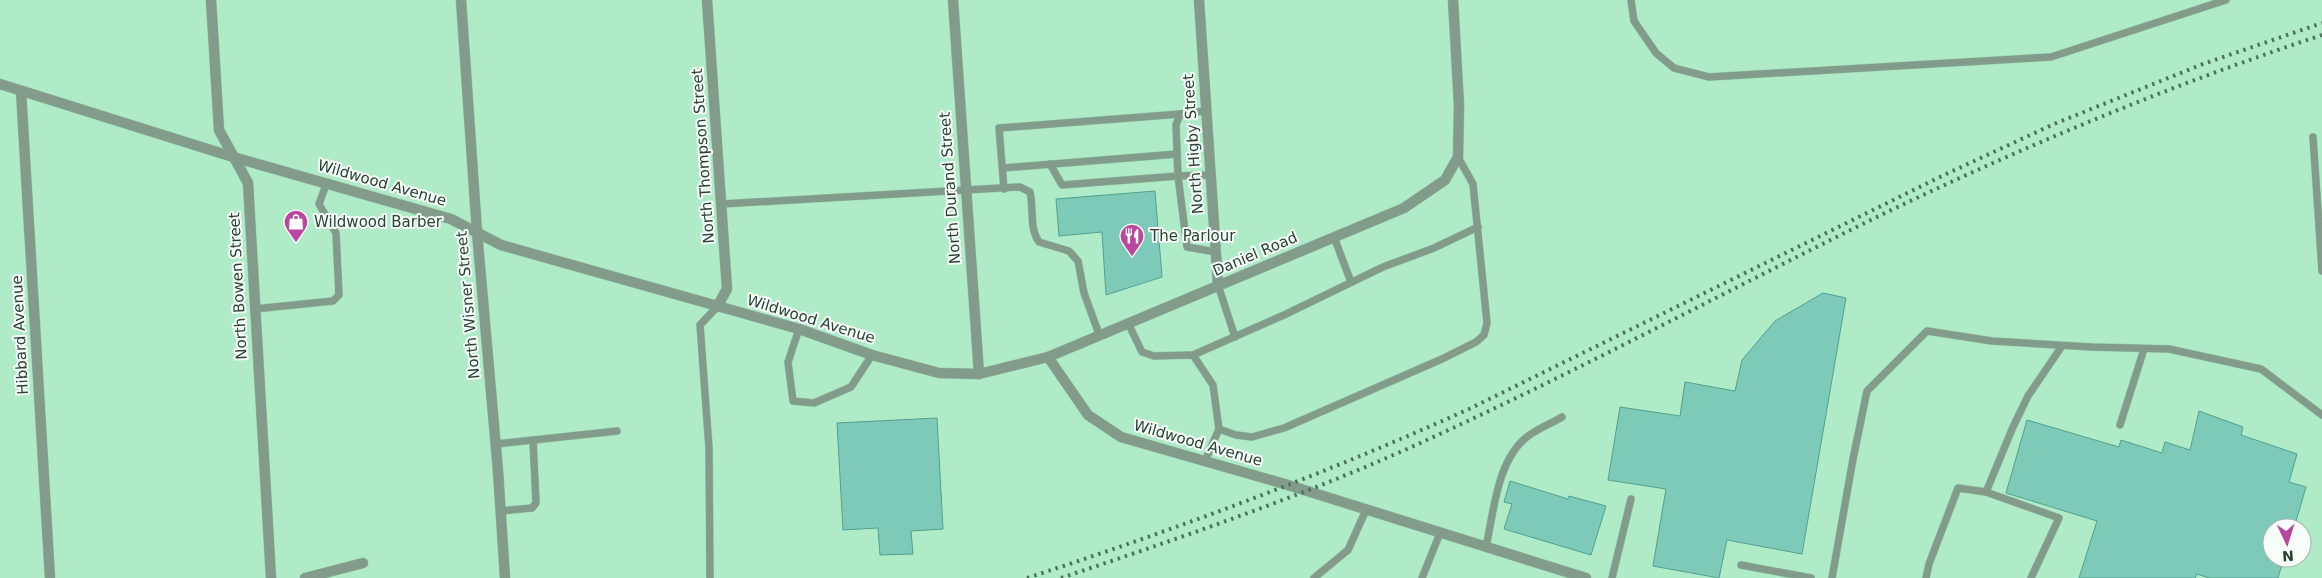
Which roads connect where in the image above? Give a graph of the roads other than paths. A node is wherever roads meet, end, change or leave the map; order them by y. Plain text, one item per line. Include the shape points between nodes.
1 (211, 0) edge
2 (460, 0) edge
3 (707, 0) edge
4 (953, 0) edge
5 (1198, 0) edge
6 (1453, 0) edge
7 (1631, 0) edge
8 (2226, 0) edge
9 (0, 84) edge
10 (21, 91) junction
11 (1205, 111) junction
12 (1180, 114) junction
13 (2313, 137) dead end
14 (1177, 154) junction
15 (233, 157) junction
16 (1458, 157) junction
17 (1050, 164) junction
18 (1002, 168) junction
19 (1210, 175) junction
20 (1178, 176) junction
21 (327, 182) junction
22 (1004, 189) junction
23 (965, 192) junction
24 (722, 204) junction
25 (1478, 227) junction
26 (477, 232) junction
27 (1334, 237) junction
28 (1216, 252) junction
29 (2322, 271) edge
30 (1351, 282) junction
31 (1218, 285) junction
32 (717, 307) junction
33 (254, 308) junction
34 (1128, 323) junction
35 (799, 329) junction
36 (1099, 334) junction
37 (1235, 337) junction
38 (2062, 346) junction
39 (2144, 349) junction
40 (872, 355) junction
41 (1193, 355) junction
42 (1048, 357) junction
43 (979, 374) junction
44 (2322, 415) edge
45 (1562, 417) dead end
46 (2120, 425) dead end
47 (1219, 429) junction
48 (617, 431) dead end
49 (533, 440) junction
50 (496, 444) junction
51 (1205, 461) junction
52 (1986, 492) junction
53 (1631, 499) dead end
54 (1366, 510) junction
55 (501, 511) junction
56 (1440, 533) junction
57 (1486, 547) junction
58 (363, 563) dead end
59 (1741, 565) dead end
60 (50, 578) edge
61 (270, 578) edge
62 (305, 578) edge
63 (505, 578) edge
64 (710, 578) edge
65 (1314, 578) edge
66 (1422, 578) edge
67 (1586, 578) edge
68 (1612, 578) edge
69 (1811, 578) edge
70 (1832, 578) edge
71 (1926, 578) edge
72 (2031, 578) edge

1 - 15 street, North Bowen Street via 219,130
2 - 26 street, North Wisner Street
3 - 24 street, North Thompson Street
4 - 23 street, North Durand Street
5 - 11 street, North Higby Street
6 - 16 street via 1459,105
7 - 8 lane via 1634,21 1656,53 1674,68 1709,77 2051,56
9 - 10 street, Wildwood Avenue
10 - 15 street, Wildwood Avenue
10 - 60 street, Hibbard Avenue
11 - 12 lane
11 - 19 street, North Higby Street
12 - 14 lane via 1176,125
12 - 18 lane via 999,128
13 - 29 lane
14 - 17 lane
14 - 20 lane
15 - 21 street, Wildwood Avenue
15 - 33 street, North Bowen Street via 248,183
16 - 25 lane via 1473,184
16 - 27 street, Daniel Road via 1445,180 1426,194 1404,208
17 - 18 lane
17 - 20 lane via 1062,185
18 - 22 lane
19 - 20 lane
19 - 28 street, North Higby Street
20 - 28 lane via 1187,247
21 - 26 street, Wildwood Avenue via 451,219
21 - 33 lane via 318,204 336,233 340,296 333,301
22 - 23 lane
22 - 36 lane via 1020,187 1030,192 1034,236 1039,242 1069,251 1078,261 1084,294
23 - 24 lane
23 - 43 street, North Durand Street
24 - 32 street, North Thompson Street via 727,289
25 - 30 lane
25 - 47 lane via 1487,322 1484,335 1476,342 1284,428 1252,437
26 - 32 street, Wildwood Avenue via 501,245
26 - 50 street, North Wisner Street
27 - 30 lane
27 - 31 street, Daniel Road
28 - 31 street, North Higby Street
30 - 37 lane
31 - 34 street, Daniel Road
31 - 37 lane
32 - 35 street, Wildwood Avenue
32 - 64 lane via 700,325 709,448
33 - 61 street, North Bowen Street
34 - 36 street, Daniel Road
34 - 41 lane via 1142,352 1154,356
35 - 40 street, Wildwood Avenue
35 - 40 lane via 788,362 793,401 814,402 851,387
36 - 42 street, Daniel Road
37 - 41 lane
38 - 39 lane
38 - 52 lane via 2024,404
38 - 70 lane via 1992,341 1928,331 1867,391
39 - 44 lane via 2169,349 2260,369
39 - 46 lane
40 - 43 street, Wildwood Avenue via 939,373
41 - 47 lane via 1213,385
42 - 43 street, Wildwood Avenue
42 - 51 street, Wildwood Avenue via 1088,416 1121,437
45 - 57 lane via 1530,434 1514,452 1502,474
47 - 51 lane
48 - 49 lane
49 - 50 lane
49 - 55 lane via 536,503 532,508
50 - 55 street, North Wisner Street
51 - 54 street, Wildwood Avenue
52 - 71 lane via 1958,488
52 - 72 lane via 2058,518
53 - 68 lane
54 - 56 street, Wildwood Avenue
54 - 65 lane via 1348,550
55 - 63 street, North Wisner Street
56 - 57 street, Wildwood Avenue
56 - 66 lane
57 - 67 street, Wildwood Avenue
58 - 62 street
59 - 69 lane

